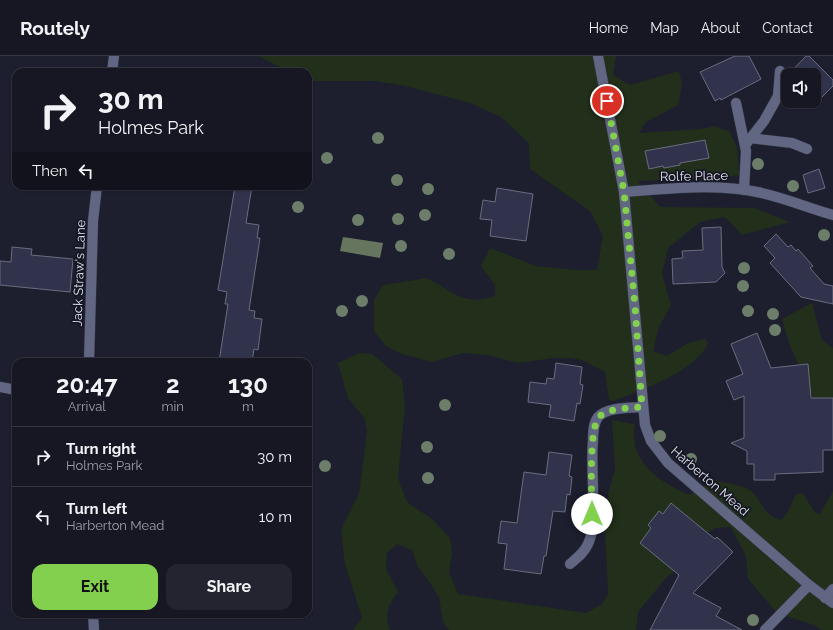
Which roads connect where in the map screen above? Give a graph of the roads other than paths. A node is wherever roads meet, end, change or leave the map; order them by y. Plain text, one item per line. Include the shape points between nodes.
1 (114, 56) edge
2 (598, 56) edge
3 (112, 68) edge
4 (780, 71) dead end
5 (736, 103) dead end
6 (748, 141) junction
7 (807, 149) dead end
8 (97, 190) edge
9 (744, 190) junction
10 (624, 192) junction
11 (833, 215) edge
12 (89, 358) edge
13 (0, 387) edge
14 (12, 389) edge
15 (642, 407) junction
16 (570, 564) dead end
17 (809, 585) junction
18 (833, 589) edge
19 (829, 600) edge
20 (93, 618) edge
21 (94, 630) edge
22 (765, 630) edge

1 - 3 street
2 - 10 street, Harberton Mead
4 - 6 street via 778,96 764,121
5 - 6 street
6 - 7 street via 792,144
6 - 9 street
8 - 12 street, Jack Straw's Lane via 93,221
9 - 10 street, Rolfe Place via 693,186
9 - 11 street, Rolfe Place
10 - 15 street, Harberton Mead
13 - 14 street
15 - 16 street via 608,411 598,417 592,447 592,514 589,543 581,555
15 - 17 street, Harberton Mead via 650,441 659,454
17 - 19 street, Harberton Mead
17 - 22 street
18 - 19 street
20 - 21 street

